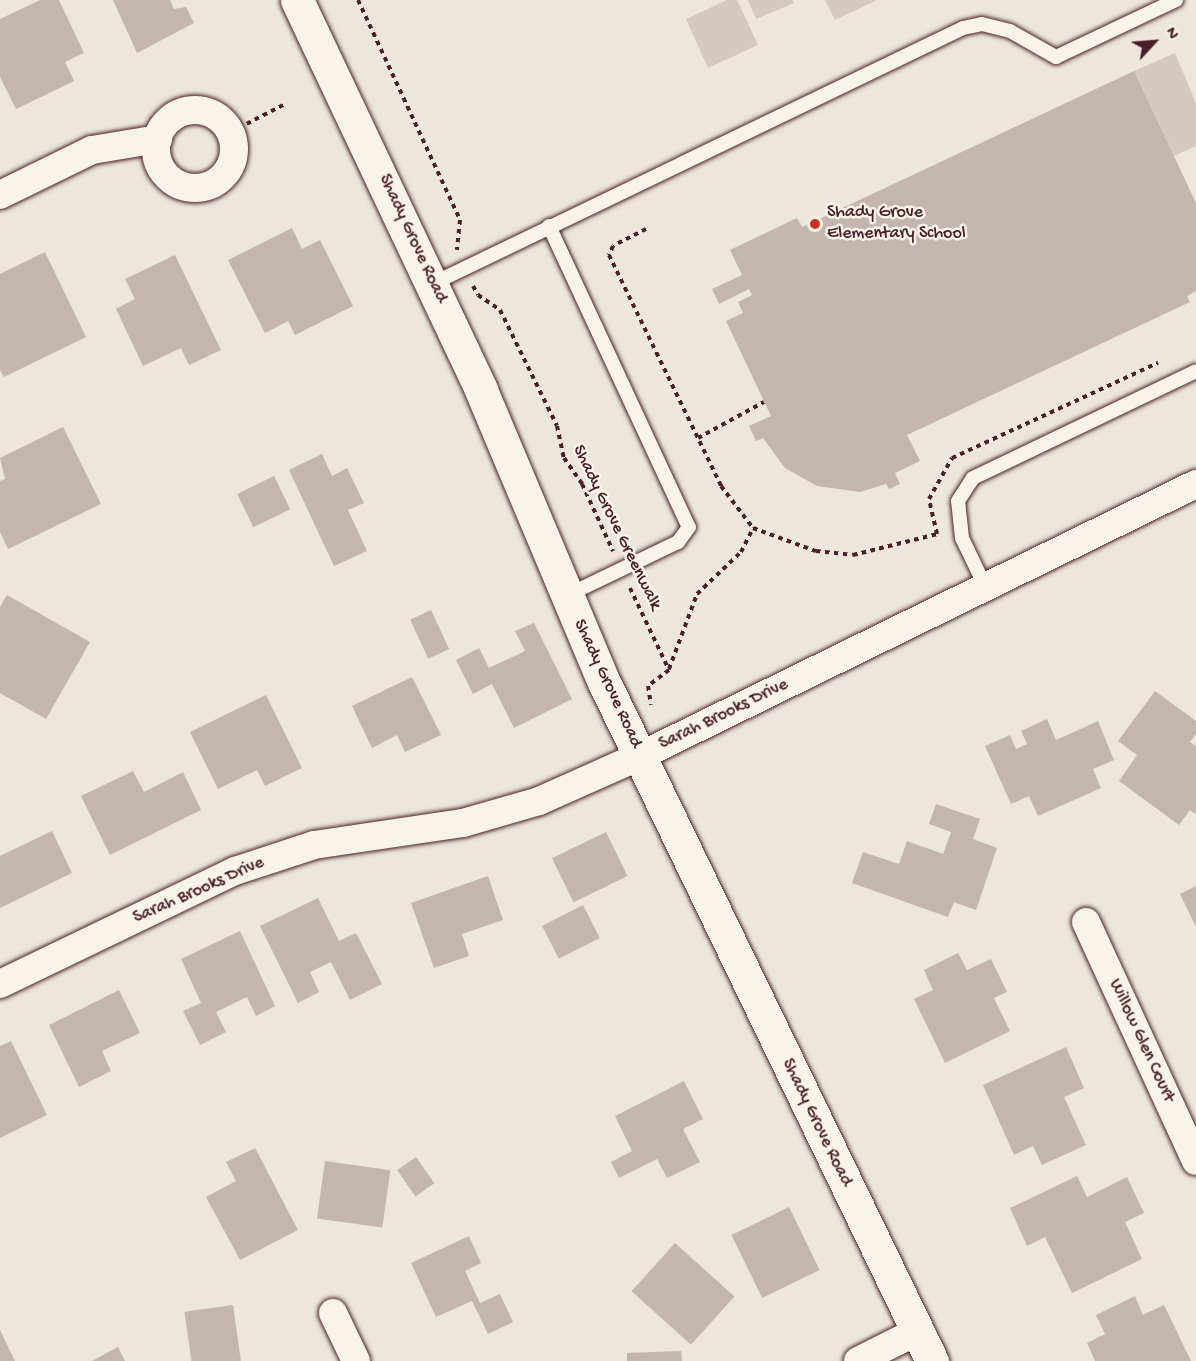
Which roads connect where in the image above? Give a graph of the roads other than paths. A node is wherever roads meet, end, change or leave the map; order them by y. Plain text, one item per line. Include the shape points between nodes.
1 (297, 0) edge
2 (1176, 0) edge
3 (158, 139) junction
4 (0, 195) edge
5 (549, 226) junction
6 (432, 284) junction
7 (1196, 371) edge
8 (1196, 484) edge
9 (985, 586) junction
10 (566, 596) junction
11 (640, 756) junction
12 (1086, 922) dead end
13 (0, 984) edge
14 (1196, 1161) edge
15 (333, 1313) dead end
16 (916, 1332) junction
17 (356, 1361) edge
18 (858, 1361) edge
19 (932, 1361) edge

1 - 6 main road, Shady Grove Road
2 - 5 lane via 1056,57 1010,31 982,24 963,28
3 - 3 street via 156,152 166,175 176,184 201,188 214,184 231,166 235,153 231,132 221,119 196,110 172,117
3 - 4 street via 92,150
5 - 6 lane
5 - 10 lane via 689,527 678,542
6 - 10 main road, Shady Grove Road via 481,390
7 - 9 lane via 974,478 958,501 962,538
8 - 9 street, Sarah Brooks Drive
9 - 11 street, Sarah Brooks Drive
10 - 11 main road, Shady Grove Road
11 - 13 street, Sarah Brooks Drive via 539,801 485,817 314,845 235,871
11 - 16 main road, Shady Grove Road
12 - 14 street, Willow Glen Court
15 - 17 street
16 - 18 street
16 - 19 main road, Shady Grove Road

